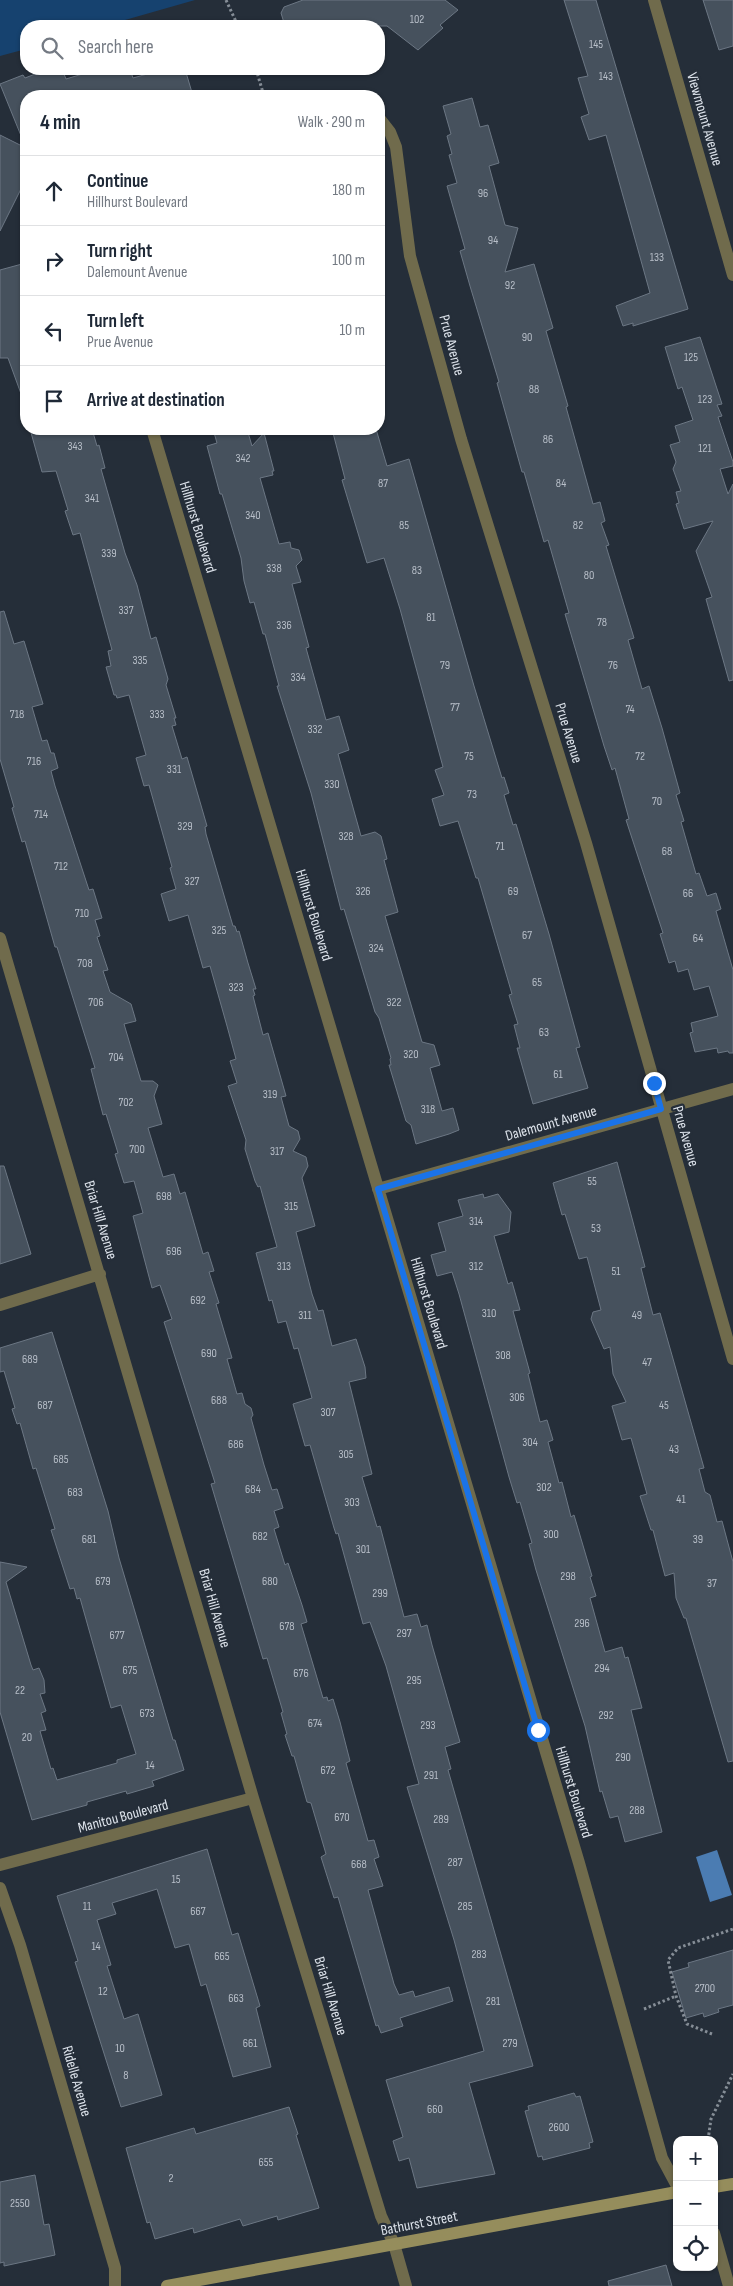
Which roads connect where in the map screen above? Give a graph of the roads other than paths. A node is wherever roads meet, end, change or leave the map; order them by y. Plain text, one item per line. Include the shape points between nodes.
1 (654, 0) edge
2 (385, 126) edge
3 (733, 275) edge
4 (154, 435) edge
5 (0, 938) edge
6 (733, 1089) edge
7 (661, 1109) junction
8 (378, 1189) junction
9 (100, 1274) junction
10 (0, 1305) edge
11 (733, 1359) edge
12 (254, 1798) junction
13 (0, 1865) edge
14 (0, 1888) edge
15 (674, 2181) edge
16 (733, 2184) edge
17 (718, 2186) edge
18 (673, 2193) edge
19 (394, 2244) junction
20 (718, 2246) edge
21 (115, 2286) edge
22 (167, 2286) edge
23 (406, 2286) edge
24 (730, 2286) edge

1 - 3 street, Viewmount Avenue
2 - 7 street, Prue Avenue via 396,147 410,256 461,440 586,843
4 - 8 street, Hillhurst Boulevard
5 - 9 street, Briar Hill Avenue
6 - 7 street, Dalemount Avenue
7 - 8 street, Dalemount Avenue
7 - 11 street, Prue Avenue
8 - 15 street, Hillhurst Boulevard via 579,1863 662,2158
9 - 10 street
9 - 12 street, Briar Hill Avenue
12 - 13 street, Manitou Boulevard
12 - 19 street, Briar Hill Avenue via 378,2206
14 - 21 street, Ridelle Avenue via 115,2268
16 - 17 main road
18 - 19 main road, Bathurst Street
19 - 22 main road, Bathurst Street
19 - 23 street, Briar Hill Avenue
20 - 24 street

